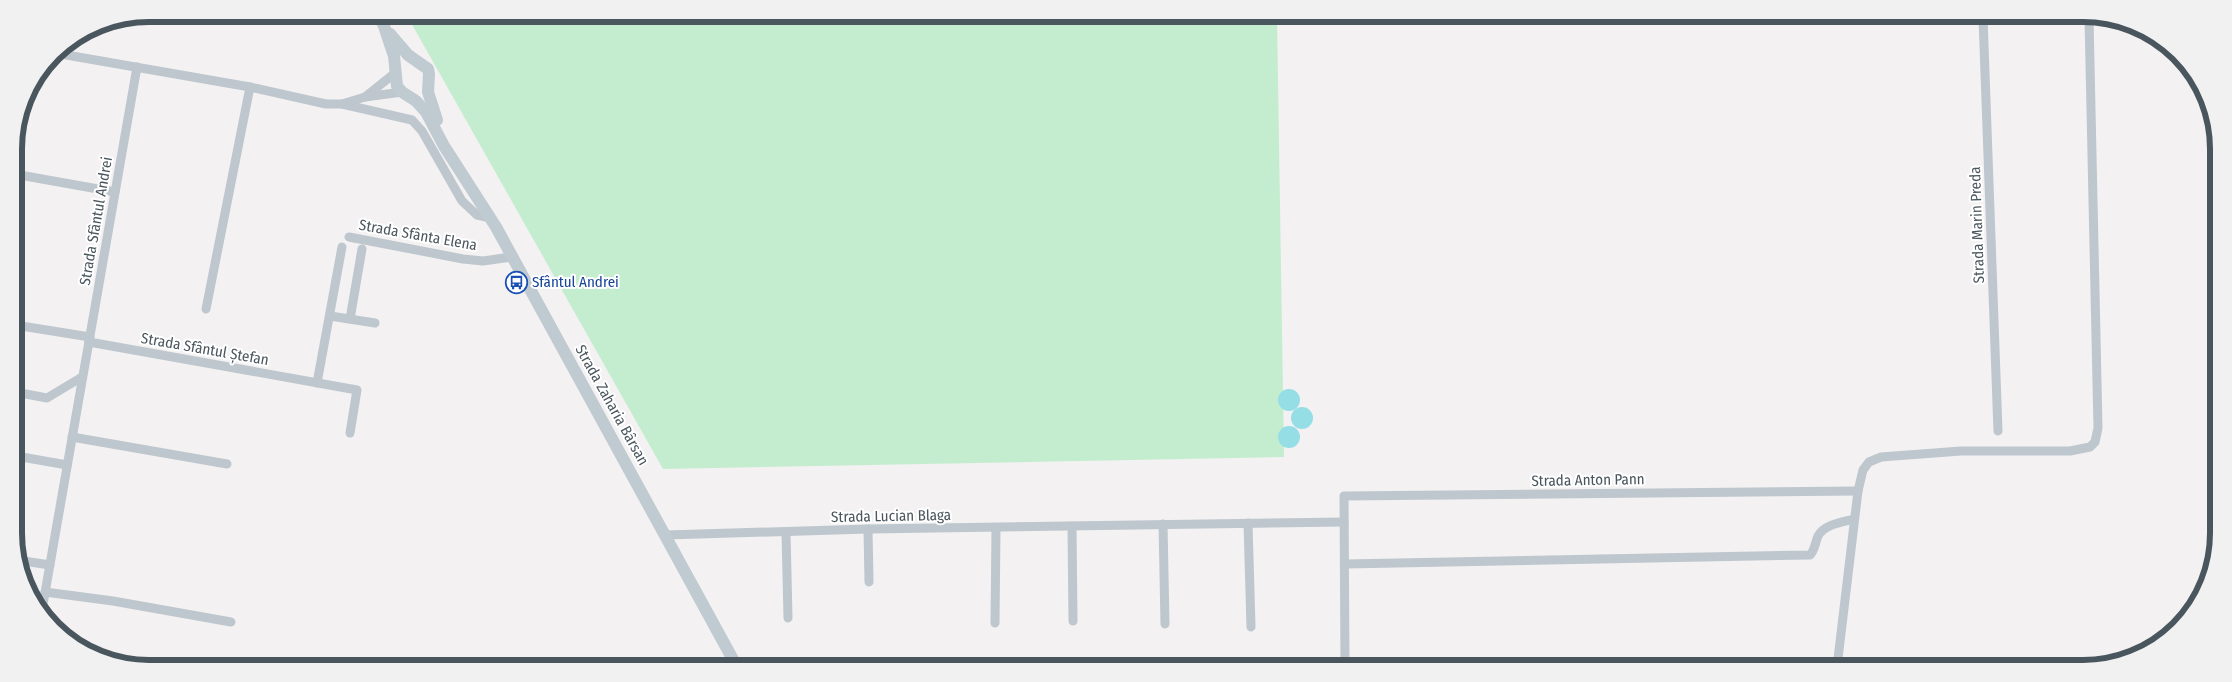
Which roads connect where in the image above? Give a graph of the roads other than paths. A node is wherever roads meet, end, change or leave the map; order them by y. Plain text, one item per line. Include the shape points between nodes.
1 (381, 22) edge
2 (383, 22) edge
3 (1983, 22) edge
4 (2089, 23) edge
5 (65, 55) edge
6 (414, 60) junction
7 (137, 67) junction
8 (396, 71) junction
9 (428, 85) junction
10 (250, 87) junction
11 (406, 93) junction
12 (365, 97) junction
13 (342, 104) junction
14 (456, 164) junction
15 (23, 176) edge
16 (115, 192) junction
17 (491, 218) junction
18 (349, 237) dead end
19 (342, 247) dead end
20 (362, 249) dead end
21 (511, 257) junction
22 (206, 309) dead end
23 (330, 316) junction
24 (350, 319) junction
25 (375, 323) dead end
26 (23, 327) edge
27 (89, 340) junction
28 (82, 377) junction
29 (317, 383) junction
30 (22, 393) edge
31 (1998, 431) dead end
32 (350, 434) dead end
33 (72, 437) junction
34 (22, 457) edge
35 (67, 464) junction
36 (227, 464) dead end
37 (1858, 491) junction
38 (1854, 518) junction
39 (1344, 522) junction
40 (1248, 523) junction
41 (1163, 524) junction
42 (1072, 526) junction
43 (996, 528) junction
44 (868, 529) junction
45 (786, 532) junction
46 (666, 535) junction
47 (26, 561) edge
48 (1344, 564) junction
49 (50, 565) junction
50 (869, 582) dead end
51 (45, 592) junction
52 (43, 601) edge
53 (788, 618) dead end
54 (231, 622) dead end
55 (1073, 622) dead end
56 (995, 623) dead end
57 (1165, 624) dead end
58 (1251, 627) dead end
59 (1344, 659) edge
60 (1837, 659) edge
61 (733, 660) edge

1 - 8 main road via 393,52
2 - 6 main road
3 - 31 street, Strada Marin Preda
4 - 37 street via 2098,418 2095,442 2090,447 2070,451 1961,451 1881,457 1869,462 1863,470
5 - 7 street
6 - 8 main road via 405,61
6 - 9 main road via 428,69
7 - 10 street
7 - 16 street, Strada Sfântul Andrei
8 - 11 main road via 396,86
8 - 12 street
9 - 11 main road via 422,92
9 - 14 main road via 434,111
10 - 13 street via 316,102
10 - 22 street
11 - 12 street
11 - 14 main road via 426,112
12 - 13 street
13 - 17 street via 412,120 422,131 462,201 477,215
14 - 17 main road, Strada Zaharia Bârsan
15 - 16 street
16 - 27 street, Strada Sfântul Andrei
17 - 21 main road, Strada Zaharia Bârsan
18 - 21 street, Strada Sfânta Elena via 483,261
19 - 23 street
20 - 24 street
21 - 46 main road, Strada Zaharia Bârsan
23 - 24 street
23 - 29 street
24 - 25 street
26 - 27 street, Strada Sfântul Ștefan
27 - 28 street, Strada Sfântul Andrei
27 - 29 street, Strada Sfântul Ștefan
28 - 30 street via 48,398
28 - 33 street, Strada Sfântul Andrei
29 - 32 street, Strada Sfântul Ștefan via 357,390
33 - 35 street, Strada Sfântul Andrei
33 - 36 street
34 - 35 street
35 - 49 street, Strada Sfântul Andrei
37 - 38 street
37 - 39 street, Strada Anton Pann via 1344,496
38 - 48 street via 1823,530 1810,555
38 - 60 street
39 - 40 street, Strada Lucian Blaga
39 - 48 street
40 - 41 street, Strada Lucian Blaga
40 - 58 street
41 - 42 street, Strada Lucian Blaga
41 - 57 street
42 - 43 street, Strada Lucian Blaga
42 - 55 street
43 - 44 street, Strada Lucian Blaga
43 - 56 street
44 - 45 street, Strada Lucian Blaga
44 - 50 street
45 - 46 street, Strada Lucian Blaga
45 - 53 street
46 - 61 main road, Strada Zaharia Bârsan
47 - 49 street
48 - 59 street
49 - 51 street, Strada Sfântul Andrei
51 - 52 street, Strada Sfântul Andrei
51 - 54 street

